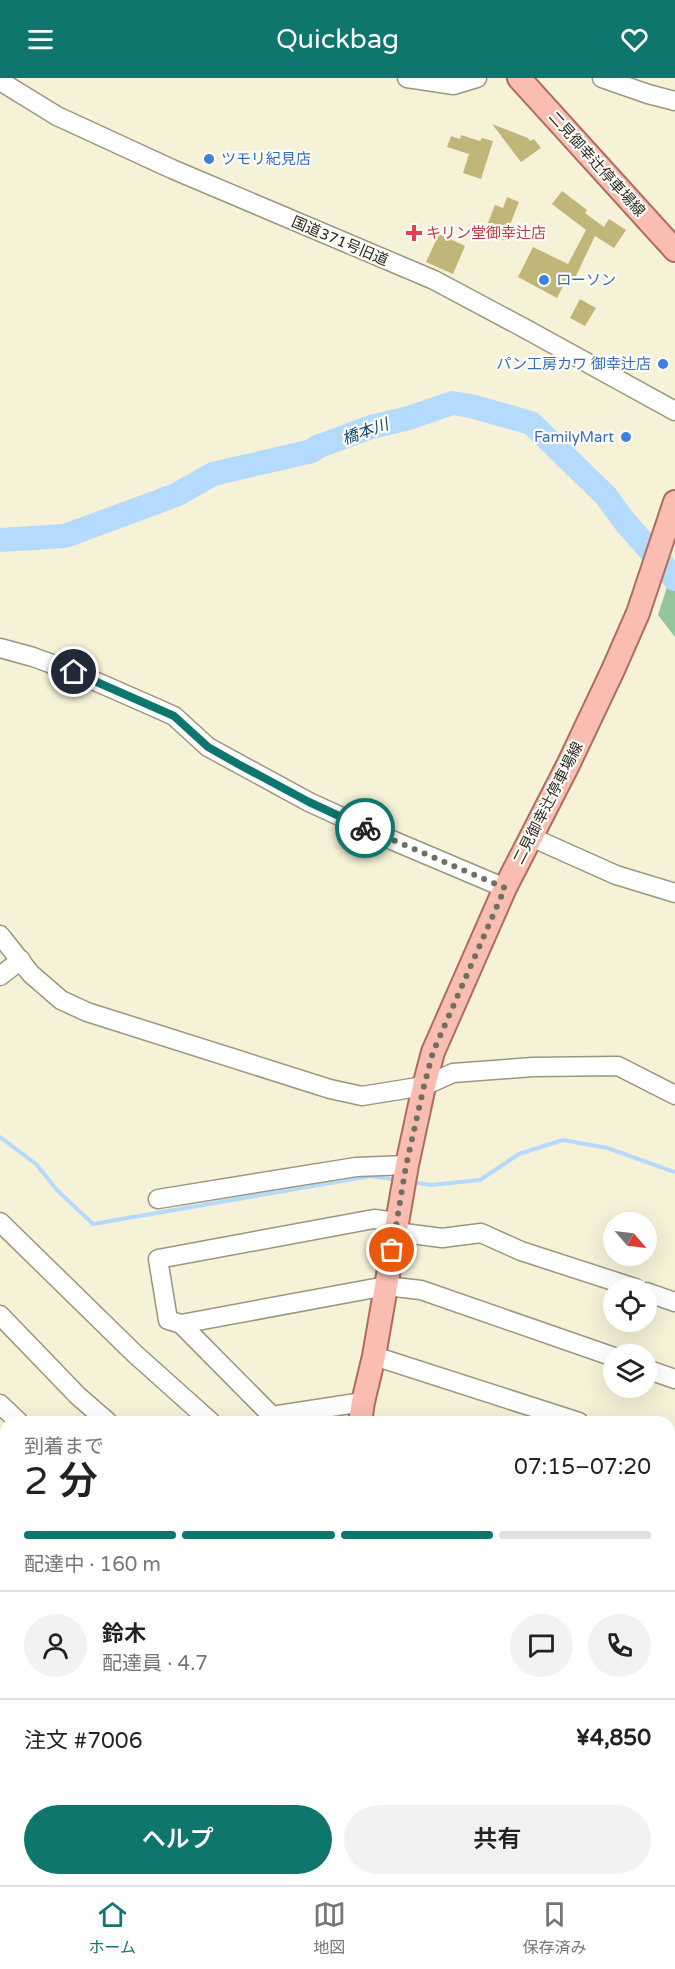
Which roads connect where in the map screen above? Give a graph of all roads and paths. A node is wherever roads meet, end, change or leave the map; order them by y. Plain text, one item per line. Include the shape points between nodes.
1 (408, 78) edge
2 (477, 78) edge
3 (519, 78) edge
4 (602, 78) edge
5 (0, 81) edge
6 (675, 101) edge
7 (672, 243) edge
8 (675, 411) edge
9 (673, 508) edge
10 (0, 648) edge
11 (531, 837) junction
12 (505, 888) junction
13 (675, 893) edge
14 (0, 935) edge
15 (21, 960) junction
16 (0, 976) edge
17 (424, 1086) junction
18 (675, 1095) edge
19 (405, 1174) junction
20 (158, 1199) dead end
21 (0, 1222) edge
22 (396, 1227) junction
23 (604, 1278) edge
24 (386, 1286) junction
25 (657, 1296) edge
26 (675, 1302) edge
27 (0, 1315) edge
28 (181, 1324) junction
29 (603, 1353) edge
30 (374, 1356) junction
31 (657, 1373) edge
32 (675, 1379) edge
33 (0, 1404) edge
34 (361, 1412) edge
35 (13, 1416) edge
36 (101, 1416) edge
37 (204, 1416) edge
38 (560, 1416) edge

1 - 2 street via 454,85
3 - 7 main road, 二見御幸辻停車場線
4 - 6 street
5 - 8 street, 国道371号旧道 via 57,116 172,169 434,280
9 - 11 main road, 二見御幸辻停車場線 via 638,613
10 - 12 street via 74,672 154,706 174,716 208,747 309,802
11 - 12 main road, 二見御幸辻停車場線
11 - 13 street via 616,875
12 - 17 main road, 二見御幸辻停車場線 via 433,1052
14 - 15 street
15 - 16 street
15 - 17 street via 61,1000 87,1012 309,1083 362,1096
17 - 18 street via 453,1073 618,1066
17 - 19 main road, 二見御幸辻停車場線
19 - 20 street via 356,1167
19 - 22 main road, 二見御幸辻停車場線
21 - 37 street
22 - 23 street via 442,1238 481,1233 520,1251
22 - 24 main road, 二見御幸辻停車場線
22 - 28 street via 374,1219 158,1259 168,1320
24 - 28 street
24 - 29 street via 421,1290
24 - 30 main road, 二見御幸辻停車場線
25 - 26 street
27 - 36 street
28 - 34 street via 272,1416
30 - 34 main road, 二見御幸辻停車場線
30 - 38 street
31 - 32 street
33 - 35 street

